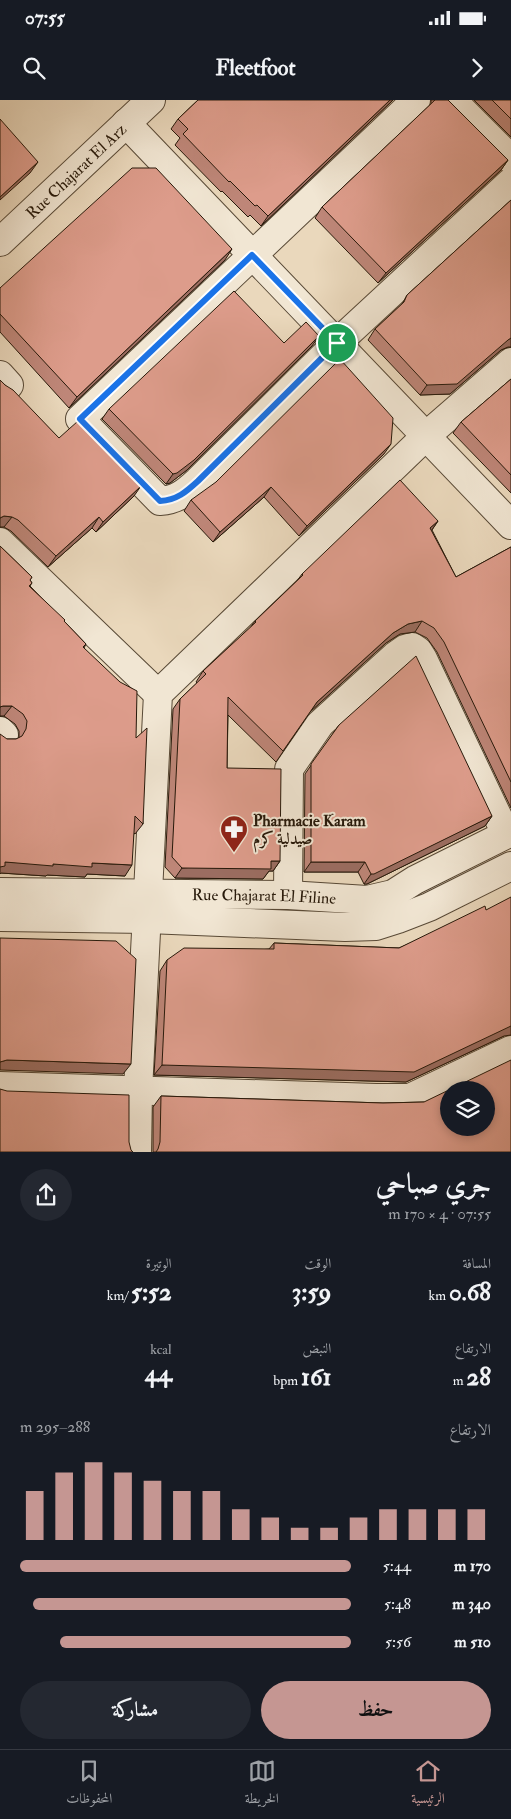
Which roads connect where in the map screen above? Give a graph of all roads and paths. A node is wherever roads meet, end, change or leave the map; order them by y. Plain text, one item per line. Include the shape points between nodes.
1 (151, 100) edge
2 (416, 100) edge
3 (452, 100) edge
4 (126, 123) junction
5 (511, 159) edge
6 (511, 182) edge
7 (0, 242) edge
8 (252, 255) junction
9 (337, 343) junction
10 (511, 362) edge
11 (426, 435) junction
12 (511, 524) edge
13 (0, 542) edge
14 (158, 694) junction
15 (508, 833) edge
16 (511, 866) edge
17 (0, 892) edge
18 (288, 896) junction
19 (147, 907) junction
20 (0, 917) edge
21 (511, 1050) edge
22 (0, 1086) edge
23 (138, 1091) junction
24 (137, 1152) edge

1 - 4 street, Rue Chajarat El Arz
2 - 8 street
3 - 5 street
4 - 7 street, Rue Chajarat El Arz
4 - 8 street
6 - 9 street
8 - 9 street
8 - 9 street via 80,419 160,501 172,500 198,481
9 - 11 street
10 - 11 street
11 - 12 street
11 - 14 street
13 - 14 street
14 - 19 street
15 - 18 street, Rue Chajarat El Filine via 414,880 393,894 367,900
15 - 18 street via 418,651 412,647 405,649 320,724 289,769
16 - 19 street, Rue Chajarat El Filine via 429,907 376,926 345,927
17 - 19 street, Rue Chajarat El Filine
18 - 19 street, Rue Chajarat El Filine
19 - 20 street, Rue Chajarat El Filine
19 - 23 street
21 - 23 street via 410,1098
22 - 23 street
23 - 24 street

